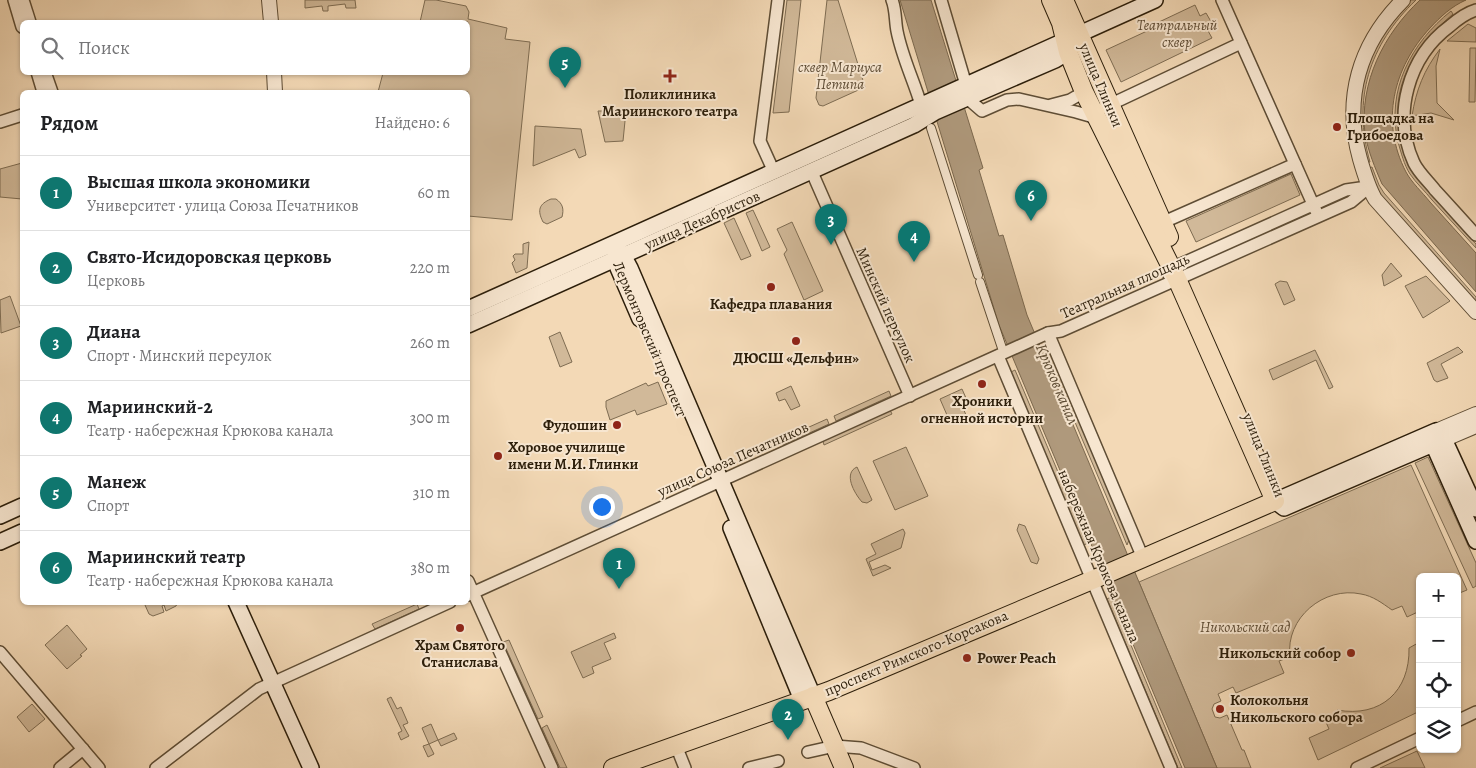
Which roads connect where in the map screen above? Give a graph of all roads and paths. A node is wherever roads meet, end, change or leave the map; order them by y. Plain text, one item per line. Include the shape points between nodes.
1 (14, 0) edge
2 (23, 0) edge
3 (269, 0) edge
4 (778, 0) edge
5 (892, 0) edge
6 (940, 0) edge
7 (1050, 0) edge
8 (1064, 0) edge
9 (1155, 0) edge
10 (1222, 0) edge
11 (1403, 0) edge
12 (1476, 10) edge
13 (20, 20) edge
14 (29, 20) edge
15 (271, 20) edge
16 (1071, 42) junction
17 (1241, 43) junction
18 (38, 75) edge
19 (46, 75) edge
20 (274, 75) edge
21 (1006, 81) junction
22 (42, 90) edge
23 (51, 90) edge
24 (276, 90) edge
25 (1084, 92) junction
26 (963, 93) junction
27 (1013, 99) junction
28 (929, 106) junction
29 (1050, 106) junction
30 (1100, 112) junction
31 (20, 116) edge
32 (0, 122) edge
33 (931, 128) dead end
34 (1295, 164) junction
35 (811, 170) junction
36 (774, 172) junction
37 (1369, 187) junction
38 (1313, 205) junction
39 (1318, 216) junction
40 (1156, 225) junction
41 (1475, 232) edge
42 (617, 252) junction
43 (1179, 273) junction
44 (470, 308) edge
45 (1476, 312) edge
46 (470, 324) edge
47 (1048, 334) junction
48 (1004, 352) junction
49 (910, 396) junction
50 (1476, 414) edge
51 (1476, 426) edge
52 (1438, 438) junction
53 (717, 483) junction
54 (1281, 502) junction
55 (20, 507) edge
56 (1476, 509) edge
57 (0, 516) edge
58 (20, 533) edge
59 (1476, 541) edge
60 (0, 542) edge
61 (1136, 564) junction
62 (1100, 582) junction
63 (470, 594) edge
64 (228, 605) edge
65 (237, 605) edge
66 (443, 605) edge
67 (0, 652) edge
68 (268, 684) junction
69 (810, 703) junction
70 (1476, 712) edge
71 (1461, 719) edge
72 (1416, 740) edge
73 (83, 749) junction
74 (822, 749) junction
75 (682, 761) edge
76 (778, 761) dead end
77 (60, 768) edge
78 (99, 768) edge
79 (156, 768) edge
80 (300, 768) edge
81 (311, 768) edge
82 (552, 768) edge
83 (613, 768) edge
84 (640, 768) edge
85 (749, 768) edge
86 (833, 768) edge
87 (844, 768) edge
88 (914, 768) edge
89 (1171, 768) edge
90 (1356, 768) edge

1 - 13 street
2 - 14 street
3 - 15 street
4 - 36 street via 760,141
5 - 28 street via 898,38
6 - 26 street
7 - 16 main road, улица Глинки
8 - 16 main road, улица Глинки
9 - 16 main road
10 - 17 street
11 - 37 street via 1388,15 1366,50 1356,84 1353,124 1356,147
12 - 41 street via 1440,33 1424,53 1409,83 1404,113 1408,145 1417,168
16 - 21 main road
16 - 25 main road, улица Глинки
16 - 26 main road
16 - 30 main road, улица Глинки
17 - 30 street
17 - 34 street
18 - 22 street
19 - 23 street
20 - 24 street
21 - 26 main road
21 - 27 street
25 - 29 street
25 - 30 main road, улица Глинки
26 - 27 street via 982,111
26 - 28 main road
27 - 29 street
28 - 35 main road, улица Декабристов via 914,125
28 - 36 main road, улица Декабристов
29 - 30 street
30 - 40 main road, улица Глинки
31 - 32 street
33 - 48 street, набережная Крюкова канала
34 - 38 street
34 - 40 street
35 - 42 main road, улица Декабристов
35 - 49 street, Минский переулок
36 - 42 main road, улица Декабристов
37 - 38 street, Театральная площадь via 1346,190
37 - 39 street, Театральная площадь via 1351,202
37 - 45 street via 1375,199
38 - 39 street
38 - 43 street, Театральная площадь
39 - 43 street, Театральная площадь
40 - 43 main road, улица Глинки
42 - 44 main road, улица Декабристов
42 - 46 main road, улица Декабристов
42 - 53 main road, Лермонтовский проспект via 618,268
43 - 47 street, Театральная площадь via 1061,331
43 - 54 main road, улица Глинки
47 - 48 street, улица Союза Печатников
47 - 61 street
48 - 49 street, улица Союза Печатников
48 - 62 street, набережная Крюкова канала
49 - 53 street, улица Союза Печатников
50 - 52 street
51 - 52 street
52 - 54 main road
52 - 56 main road
52 - 59 main road
53 - 63 street, улица Союза Печатников
53 - 69 main road, Лермонтовский проспект
54 - 61 main road
55 - 57 main road
58 - 60 main road
61 - 62 main road, проспект Римского-Корсакова
62 - 69 main road, проспект Римского-Корсакова
62 - 89 street, набережная Крюкова канала
63 - 82 street
64 - 68 main road
65 - 68 main road
66 - 68 street
67 - 73 street
68 - 79 street
68 - 80 main road
68 - 81 main road
69 - 74 main road, Лермонтовский проспект
69 - 75 main road, проспект Римского-Корсакова
69 - 83 main road, проспект Римского-Корсакова
70 - 71 street
72 - 90 street
73 - 77 street
73 - 78 street
74 - 86 main road, Лермонтовский проспект
74 - 87 main road, Лермонтовский проспект
74 - 88 street via 861,748
75 - 84 main road, проспект Римского-Корсакова
76 - 85 street

